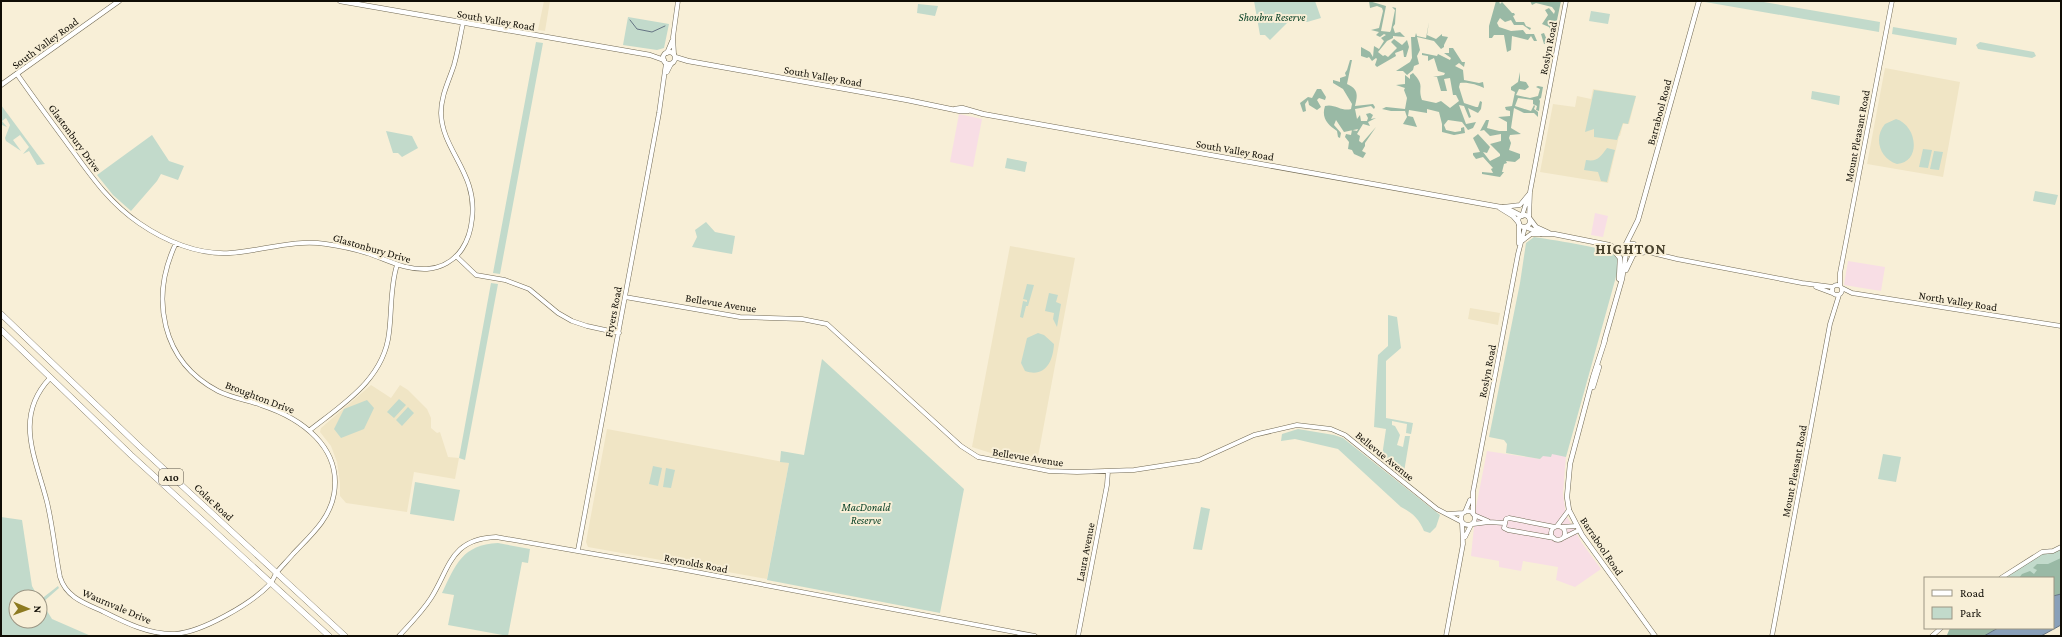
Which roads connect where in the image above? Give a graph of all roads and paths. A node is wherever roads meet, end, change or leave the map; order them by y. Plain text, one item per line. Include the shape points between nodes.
1 (119, 1) edge
2 (340, 1) edge
3 (678, 1) edge
4 (1566, 1) edge
5 (1699, 1) edge
6 (1892, 1) edge
7 (463, 23) junction
8 (673, 37) junction
9 (666, 53) junction
10 (650, 55) junction
11 (671, 60) junction
12 (17, 74) junction
13 (1, 85) edge
14 (1530, 192) junction
15 (1499, 207) junction
16 (1522, 216) junction
17 (1529, 218) junction
18 (1519, 223) junction
19 (1526, 227) junction
20 (1636, 228) junction
21 (1543, 234) junction
22 (1553, 234) junction
23 (176, 243) junction
24 (1598, 243) junction
25 (1521, 244) junction
26 (1627, 244) junction
27 (1609, 245) junction
28 (1635, 245) junction
29 (1625, 252) junction
30 (1648, 252) junction
31 (1518, 254) junction
32 (1633, 254) junction
33 (456, 256) junction
34 (397, 265) junction
35 (1840, 273) junction
36 (1622, 279) junction
37 (1802, 283) junction
38 (1834, 286) junction
39 (1841, 287) junction
40 (1852, 292) junction
41 (1833, 294) junction
42 (1840, 295) junction
43 (625, 297) junction
44 (1614, 308) junction
45 (1834, 309) junction
46 (1, 314) edge
47 (2061, 326) edge
48 (1, 330) edge
49 (618, 333) junction
50 (50, 378) junction
51 (310, 430) junction
52 (1108, 471) junction
53 (1473, 492) junction
54 (1569, 510) junction
55 (1464, 512) junction
56 (1446, 514) junction
57 (1473, 514) junction
58 (1462, 522) junction
59 (1489, 522) junction
60 (1504, 523) junction
61 (1471, 525) junction
62 (1558, 526) junction
63 (1578, 528) junction
64 (1554, 538) junction
65 (1562, 538) junction
66 (1463, 544) junction
67 (2061, 547) edge
68 (578, 550) junction
69 (2003, 577) edge
70 (273, 578) junction
71 (1940, 629) edge
72 (173, 635) edge
73 (329, 636) edge
74 (345, 636) edge
75 (399, 636) edge
76 (1036, 636) edge
77 (1078, 636) edge
78 (1446, 636) edge
79 (1655, 636) edge
80 (1772, 636) edge
81 (1932, 636) edge

1 - 12 main road, South Valley Road
2 - 7 main road, South Valley Road
3 - 8 street
4 - 14 street, Roslyn Road
5 - 20 main road, Barrabool Road
6 - 35 street, Mount Pleasant Road
7 - 10 main road, South Valley Road
7 - 33 street, Glastonbury Drive via 441,110 444,130 465,174 472,204 469,234
8 - 9 street
8 - 11 street
9 - 10 main road, South Valley Road
9 - 11 main road, South Valley Road
9 - 11 main road
10 - 11 main road, South Valley Road
11 - 15 main road, South Valley Road via 955,109 962,108
11 - 43 street, Fryers Road via 665,76
12 - 13 main road, South Valley Road
12 - 23 street, Glastonbury Drive via 110,200 140,224
14 - 15 street via 1520,205
14 - 16 street, Roslyn Road
14 - 17 street, Roslyn Road
15 - 16 main road, South Valley Road
15 - 18 main road, South Valley Road
16 - 17 main road
16 - 18 main road
17 - 19 main road
17 - 22 main road via 1536,227
18 - 19 main road
18 - 31 street, Roslyn Road
19 - 21 main road
19 - 25 street, Roslyn Road
20 - 26 main road, Barrabool Road
20 - 28 main road, Barrabool Road
21 - 22 main road
21 - 25 street via 1531,234
22 - 24 main road
23 - 34 street, Glastonbury Drive via 222,253 286,244 318,243 352,249
23 - 51 street, Broughton Drive via 164,276 162,304 167,332 179,356 199,379 219,391 277,411
24 - 27 main road
24 - 44 main road via 1616,252 1620,259 1621,268
25 - 31 street, Roslyn Road
26 - 27 main road
26 - 28 main road
26 - 29 main road, Barrabool Road
27 - 29 main road
28 - 30 street
28 - 32 main road, Barrabool Road via 1636,250
29 - 32 main road
29 - 36 main road, Barrabool Road
30 - 32 street
30 - 37 street
31 - 53 street, Roslyn Road
32 - 36 main road, Barrabool Road
33 - 34 street, Glastonbury Drive via 446,264 429,269
33 - 49 street via 476,275 505,280 529,289 572,321
34 - 51 street via 389,335 378,366 361,389
35 - 38 street, Mount Pleasant Road
35 - 39 street, Mount Pleasant Road
36 - 44 main road, Barrabool Road
37 - 38 street
37 - 41 street
38 - 39 street
38 - 41 street, Mount Pleasant Road
39 - 40 street, North Valley Road
39 - 42 street, Mount Pleasant Road
40 - 42 street, North Valley Road
40 - 47 street, North Valley Road
41 - 42 street
41 - 45 street, Mount Pleasant Road
42 - 45 street, Mount Pleasant Road
43 - 49 street, Fryers Road
43 - 52 street, Bellevue Avenue via 751,319 802,319 827,324 971,454 1049,471
44 - 54 main road, Barrabool Road via 1570,464 1567,497
45 - 80 street, Mount Pleasant Road
46 - 70 highway, Colac Road / A10
48 - 50 highway, Colac Road / A10
49 - 68 street, Fryers Road
50 - 70 highway, Colac Road / A10 via 131,455
50 - 72 street, Waurnvale Drive via 34,403 30,436 48,506 62,584 70,595 109,615 143,629
51 - 70 street, Broughton Drive via 322,444 331,462 335,482 331,506 325,518
52 - 56 street, Bellevue Avenue via 1156,468 1199,460 1254,435 1303,424 1336,431 1351,438 1429,503
52 - 77 street, Laura Avenue
53 - 55 street, Roslyn Road
53 - 57 street, Roslyn Road
54 - 62 street
54 - 63 main road, Barrabool Road
55 - 56 street
55 - 57 street
55 - 58 street, Roslyn Road
56 - 58 street, Bellevue Avenue
57 - 59 street
57 - 61 street, Roslyn Road via 1475,519
58 - 61 street
58 - 66 street, Roslyn Road
59 - 60 street
59 - 61 street
60 - 62 street via 1509,518
60 - 64 street via 1504,528 1508,530
61 - 66 street, Roslyn Road
62 - 63 street
62 - 64 street via 1552,533
62 - 65 street via 1565,533
63 - 65 street
63 - 79 main road, Barrabool Road
64 - 65 street
66 - 78 street, Roslyn Road
67 - 69 street via 2042,552
68 - 75 street, Reynolds Road via 501,537 472,542 454,556 431,598
68 - 76 street, Reynolds Road
70 - 72 street, Waurnvale Drive via 231,612
70 - 73 highway, Colac Road / A10
70 - 74 highway, Colac Road / A10
71 - 81 street

